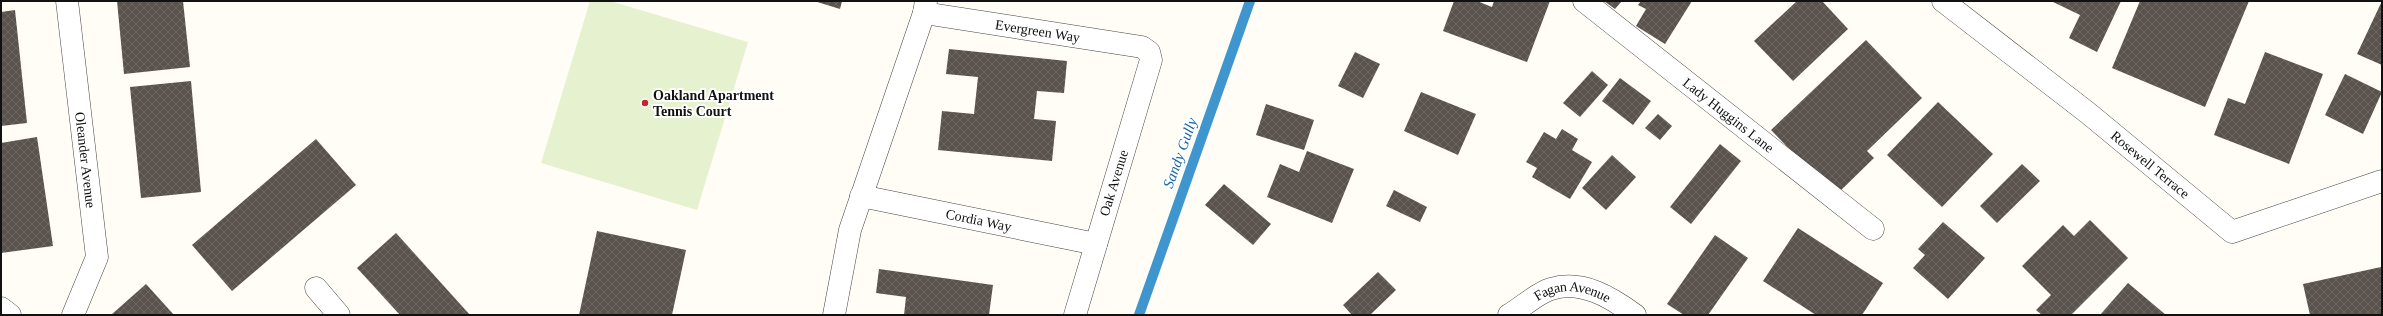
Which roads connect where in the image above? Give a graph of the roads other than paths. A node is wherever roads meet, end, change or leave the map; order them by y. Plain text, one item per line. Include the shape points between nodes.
1 (67, 1) edge
2 (1584, 1) edge
3 (1943, 1) edge
4 (925, 7) edge
5 (1149, 52) joint
6 (2382, 181) edge
7 (861, 196) junction
8 (1873, 229) dead end
9 (1096, 244) junction
10 (316, 288) dead end
11 (1, 308) edge
12 (10, 315) edge
13 (73, 315) edge
14 (340, 315) edge
15 (834, 315) edge
16 (1075, 315) edge
17 (1509, 315) edge
18 (1635, 315) edge

1 - 13 street, Oleander Avenue via 97,257
2 - 8 street, Lady Huggins Lane
3 - 6 street, Rosewell Terrace via 2088,113 2232,232
4 - 5 street, Evergreen Way via 1142,47
4 - 7 street
5 - 9 street, Oak Avenue via 1151,60
7 - 9 street, Cordia Way
7 - 15 street via 850,230
9 - 16 street, Oak Avenue
10 - 14 street
11 - 12 street
17 - 18 street, Fagan Avenue via 1551,289 1580,286 1613,299

